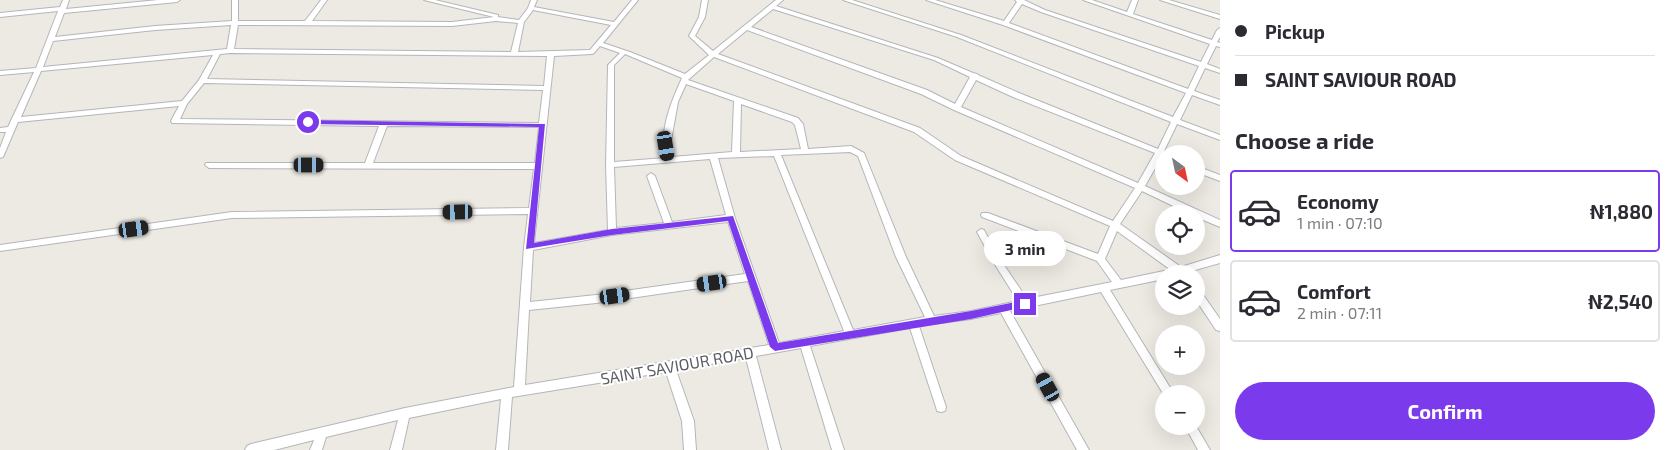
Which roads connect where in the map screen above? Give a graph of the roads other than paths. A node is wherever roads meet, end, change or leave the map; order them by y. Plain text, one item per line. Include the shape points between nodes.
1 (66, 0) edge
2 (177, 0) edge
3 (235, 0) edge
4 (324, 0) edge
5 (426, 0) edge
6 (534, 0) edge
7 (635, 0) edge
8 (705, 0) edge
9 (780, 0) edge
10 (846, 0) edge
11 (929, 0) edge
12 (1020, 0) edge
13 (1086, 0) edge
14 (1135, 0) edge
15 (1163, 0) edge
16 (772, 7) junction
17 (531, 8) junction
18 (63, 10) junction
19 (1130, 14) junction
20 (0, 15) edge
21 (1220, 18) edge
22 (308, 22) junction
23 (521, 22) junction
24 (235, 23) junction
25 (615, 24) junction
26 (1005, 24) junction
27 (747, 28) junction
28 (1220, 30) edge
29 (50, 39) junction
30 (1217, 43) edge
31 (598, 44) junction
32 (230, 51) junction
33 (624, 52) junction
34 (216, 53) junction
35 (514, 53) junction
36 (551, 54) junction
37 (712, 54) junction
38 (1204, 66) junction
39 (37, 69) junction
40 (1220, 71) edge
41 (0, 73) edge
42 (975, 75) junction
43 (685, 79) junction
44 (202, 81) junction
45 (548, 88) junction
46 (1190, 93) junction
47 (738, 99) junction
48 (184, 103) junction
49 (1220, 104) edge
50 (957, 108) junction
51 (16, 120) junction
52 (1175, 120) junction
53 (384, 123) junction
54 (543, 125) junction
55 (11, 129) junction
56 (0, 130) edge
57 (1220, 138) edge
58 (1165, 145) edge
59 (1155, 150) edge
60 (805, 151) junction
61 (736, 154) junction
62 (777, 154) junction
63 (0, 155) edge
64 (713, 156) junction
65 (669, 160) junction
66 (1155, 164) edge
67 (210, 165) dead end
68 (368, 165) junction
69 (610, 165) junction
70 (538, 166) junction
71 (1205, 172) edge
72 (652, 176) dead end
73 (1220, 178) edge
74 (1140, 186) junction
75 (534, 211) junction
76 (985, 215) dead end
77 (731, 218) junction
78 (1220, 224) edge
79 (669, 225) junction
80 (1114, 225) junction
81 (612, 232) junction
82 (981, 232) dead end
83 (529, 247) junction
84 (0, 248) edge
85 (1100, 259) junction
86 (1220, 259) edge
87 (1173, 265) edge
88 (1203, 265) edge
89 (751, 277) junction
90 (1155, 277) edge
91 (1119, 284) junction
92 (1103, 287) junction
93 (1025, 304) junction
94 (1205, 305) edge
95 (525, 307) junction
96 (1004, 308) junction
97 (932, 321) junction
98 (913, 323) junction
99 (1220, 327) edge
100 (850, 334) junction
101 (804, 342) junction
102 (775, 347) junction
103 (750, 353) junction
104 (670, 367) junction
105 (1163, 385) edge
106 (520, 391) junction
107 (507, 394) junction
108 (941, 407) dead end
109 (405, 414) junction
110 (322, 432) junction
111 (1195, 435) edge
112 (251, 450) edge
113 (316, 450) edge
114 (396, 450) edge
115 (502, 450) edge
116 (690, 450) edge
117 (775, 450) edge
118 (838, 450) edge
119 (1083, 450) edge
120 (1204, 450) edge

1 - 18 street
2 - 18 street
3 - 24 street
4 - 22 street
5 - 23 street
6 - 17 street
7 - 25 street
8 - 37 street via 702,17 692,36
9 - 16 street
10 - 52 street via 959,36
11 - 26 street
12 - 26 street
12 - 38 street via 1043,11
13 - 19 street
14 - 19 street
15 - 21 street
16 - 27 street
16 - 42 street via 936,59
17 - 23 street
17 - 25 street
18 - 20 street
18 - 29 street
19 - 30 street
22 - 23 street via 452,24 496,19
22 - 24 street
23 - 35 street
24 - 29 street
24 - 32 street
25 - 31 street
26 - 46 street
27 - 37 street
27 - 50 street via 888,78
28 - 30 street
29 - 39 street
30 - 38 street
31 - 33 street
31 - 36 street via 592,52
32 - 34 street
32 - 35 street
33 - 43 street
33 - 69 street via 611,66
34 - 39 street
34 - 44 street
35 - 36 street
36 - 45 street
37 - 43 street
37 - 80 street via 917,130 958,158
38 - 40 street
38 - 46 street
39 - 41 street
39 - 51 street
42 - 50 street
42 - 59 street via 1016,95
43 - 47 street
43 - 65 street via 674,102 666,146
44 - 45 street
44 - 48 street
45 - 54 street
46 - 49 street
46 - 52 street
47 - 60 street via 795,120 799,124
47 - 61 street
48 - 51 street
48 - 53 street via 175,121
50 - 74 street
51 - 55 street
52 - 57 street
52 - 58 street
53 - 54 street
53 - 68 street
54 - 70 street
55 - 56 street
55 - 63 street
60 - 62 street
60 - 97 street via 851,148 861,155 901,257
61 - 62 street
61 - 64 street
62 - 100 street
64 - 65 street
64 - 77 street
65 - 69 street
66 - 74 street
67 - 68 street
68 - 70 street
69 - 81 street
70 - 75 street
71 - 73 street
72 - 79 street
74 - 78 street
74 - 80 street
75 - 83 street
75 - 84 street via 232,215
76 - 85 street
77 - 79 street
77 - 89 street
79 - 81 street
80 - 85 street
80 - 87 street
81 - 83 street
82 - 93 street
83 - 95 street
85 - 91 street
86 - 88 street
89 - 95 street
89 - 102 street
90 - 91 street, SAINT SAVIOUR ROAD
91 - 92 street, SAINT SAVIOUR ROAD
92 - 93 street, SAINT SAVIOUR ROAD
92 - 105 street
93 - 96 street, SAINT SAVIOUR ROAD
94 - 99 street
95 - 106 street
96 - 97 street, SAINT SAVIOUR ROAD
96 - 119 street
97 - 98 street, SAINT SAVIOUR ROAD
98 - 100 street, SAINT SAVIOUR ROAD
98 - 108 street
100 - 101 street, SAINT SAVIOUR ROAD
101 - 102 street, SAINT SAVIOUR ROAD
101 - 118 street
102 - 103 street, SAINT SAVIOUR ROAD
103 - 104 street, SAINT SAVIOUR ROAD
103 - 117 street
104 - 106 street, SAINT SAVIOUR ROAD
104 - 116 street via 688,421
106 - 107 street, SAINT SAVIOUR ROAD
107 - 109 street, SAINT SAVIOUR ROAD
107 - 115 street
109 - 110 street, SAINT SAVIOUR ROAD
109 - 114 street
110 - 112 street, SAINT SAVIOUR ROAD
110 - 113 street
111 - 120 street

